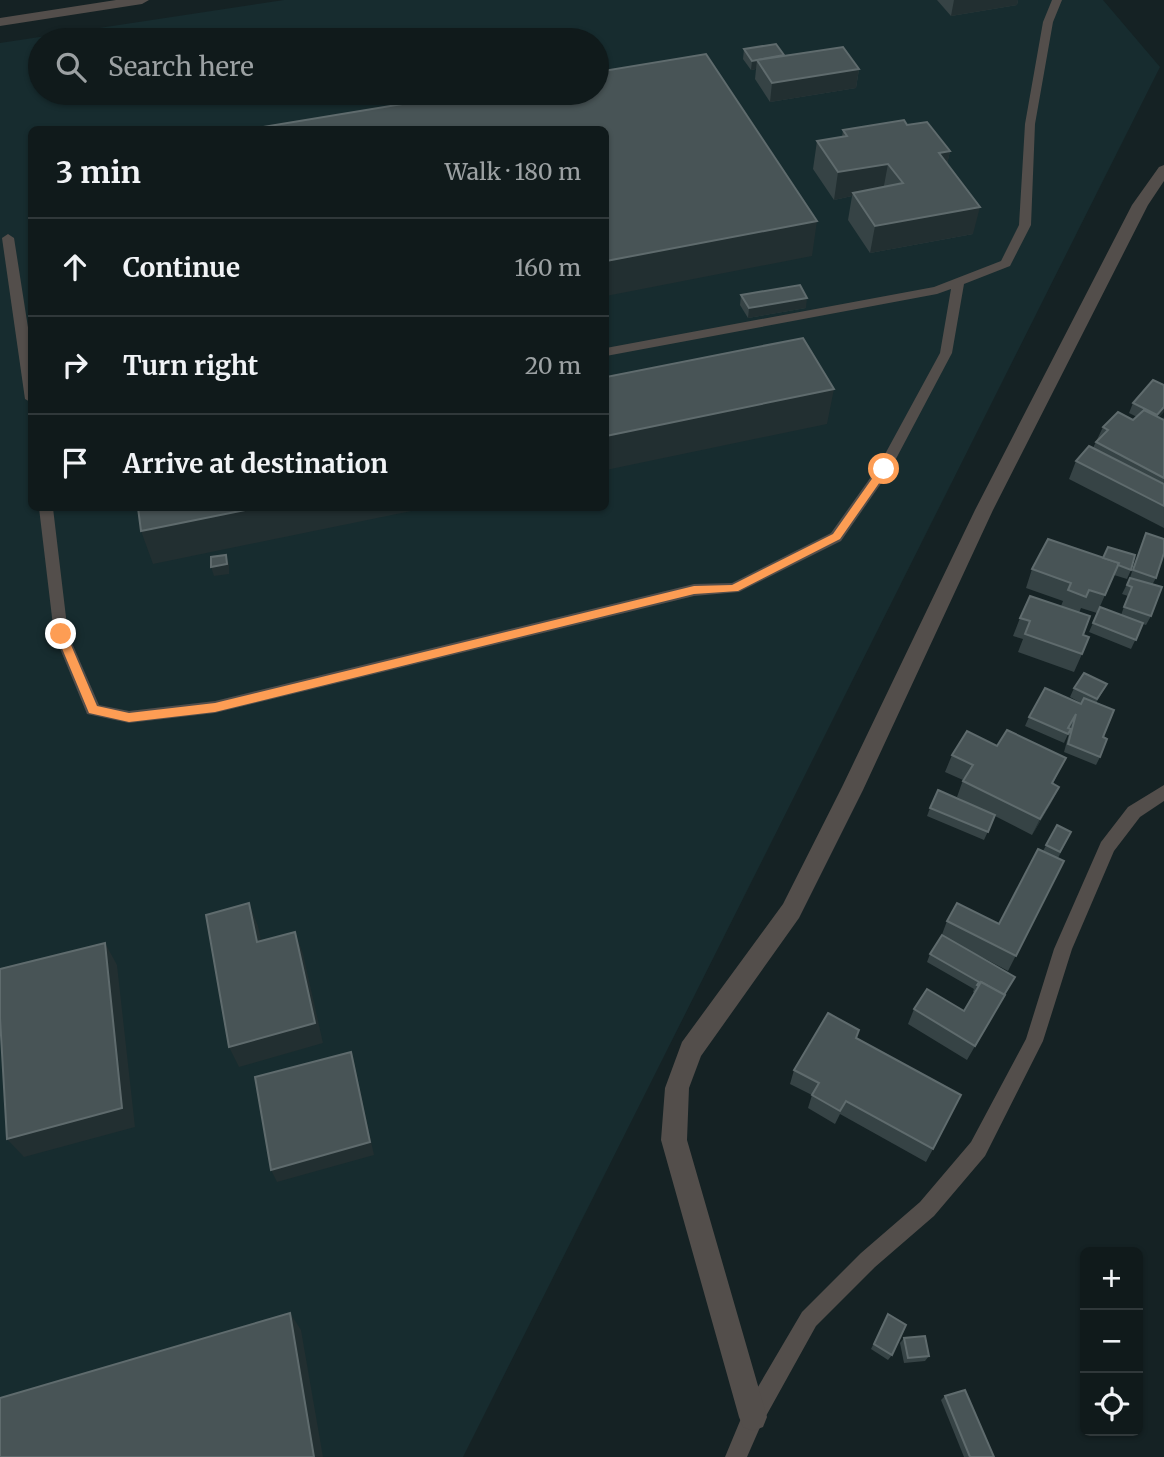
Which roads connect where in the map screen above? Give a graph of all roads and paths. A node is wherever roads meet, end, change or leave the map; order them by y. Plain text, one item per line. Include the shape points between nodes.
1 (142, 0) edge
2 (1057, 0) edge
3 (0, 22) edge
4 (1164, 170) edge
5 (8, 239) dead end
6 (958, 282) junction
7 (609, 351) edge
8 (28, 372) edge
9 (46, 511) edge
10 (1164, 792) edge
11 (753, 1417) junction
12 (736, 1457) edge

1 - 3 street
2 - 6 lane via 1048,22 1030,124 1026,225 1006,263
4 - 11 street via 1140,205 984,509 791,911 691,1050 677,1088 674,1140
5 - 8 lane
6 - 7 lane via 937,290
6 - 9 lane via 946,354 884,469 836,537 734,589 694,590 215,707 129,717 93,710 61,634
10 - 11 lane via 1135,812 1107,847 1063,949 1034,1041 978,1149 927,1209 809,1319
11 - 12 lane

